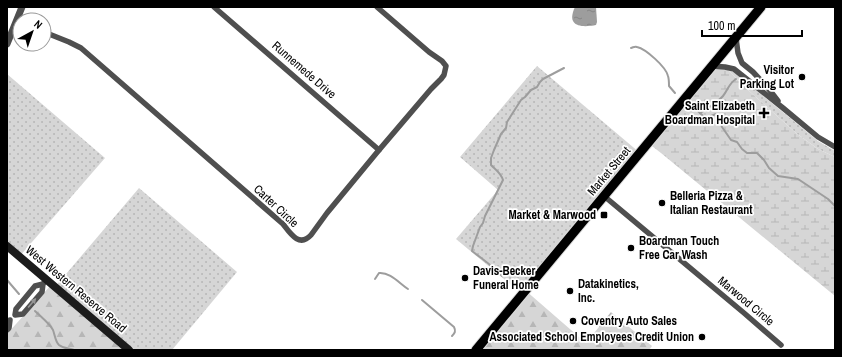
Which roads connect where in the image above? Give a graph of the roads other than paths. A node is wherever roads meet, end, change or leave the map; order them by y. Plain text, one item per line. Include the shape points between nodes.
1 (214, 7) edge
2 (377, 7) edge
3 (761, 7) edge
4 (12, 34) edge
5 (52, 35) edge
6 (736, 38) junction
7 (7, 44) edge
8 (712, 66) junction
9 (784, 108) junction
10 (835, 147) edge
11 (379, 150) junction
12 (604, 196) junction
13 (7, 246) edge
14 (44, 282) junction
15 (10, 320) dead end
16 (7, 330) edge
17 (781, 345) dead end
18 (129, 350) edge
19 (476, 350) edge

1 - 11 street, Runnemede Drive
2 - 11 street, Carter Circle via 442,61 446,69 441,79
3 - 6 main road, Market Street
4 - 7 street
5 - 11 street, Carter Circle via 81,48 297,239 309,238
6 - 8 main road, Market Street
6 - 9 street via 742,63
8 - 9 street via 734,69
8 - 12 main road, Market Street
9 - 10 street via 818,137
12 - 17 street, Marwood Circle
12 - 19 main road, Market Street
13 - 14 main road, West Western Reserve Road
14 -> 14 street via 35,286 16,309 15,315 23,314 42,292
14 - 18 main road, West Western Reserve Road
15 - 16 street

